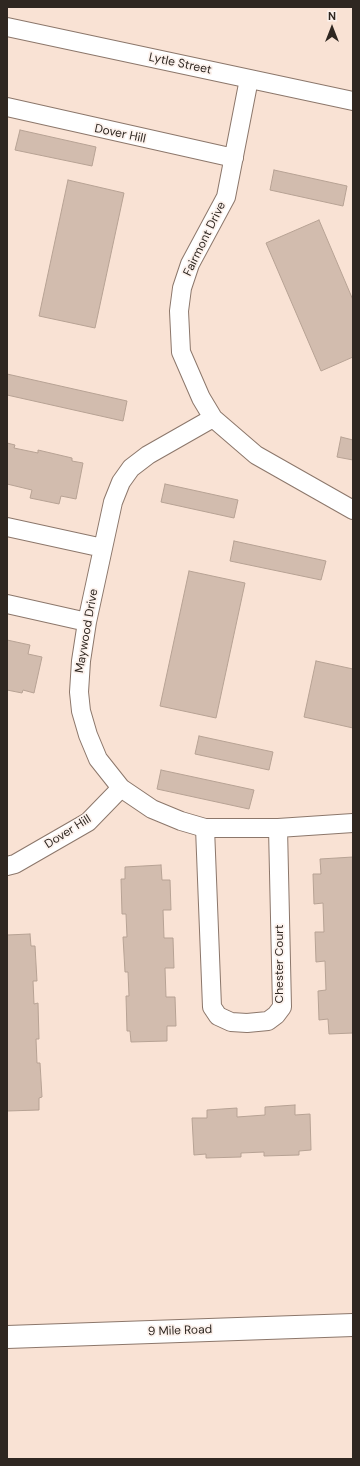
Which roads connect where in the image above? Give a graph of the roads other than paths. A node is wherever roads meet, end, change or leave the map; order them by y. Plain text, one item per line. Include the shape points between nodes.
1 (7, 27) edge
2 (250, 79) junction
3 (353, 101) edge
4 (7, 107) edge
5 (234, 158) junction
6 (213, 418) junction
7 (353, 510) edge
8 (7, 527) edge
9 (103, 548) junction
10 (7, 604) edge
11 (87, 622) junction
12 (121, 788) junction
13 (353, 823) edge
14 (205, 828) junction
15 (278, 828) junction
16 (7, 866) edge
17 (353, 1325) edge
18 (7, 1337) edge

1 - 2 street, Lytle Street
2 - 3 street, Lytle Street
2 - 5 street, Fairmont Drive
4 - 5 street, Dover Hill
5 - 6 street, Fairmont Drive via 226,197 190,264 182,288 179,311 181,352 201,398
6 - 7 street, Fairmont Drive via 256,454
6 - 9 street, Maywood Drive via 148,455 132,468 121,482 113,502
8 - 9 street
9 - 11 street, Maywood Drive
10 - 11 street
11 - 12 street, Maywood Drive via 79,676 82,711 98,759
12 - 14 street, Maywood Drive via 152,809 182,822
12 - 16 street, Dover Hill via 88,822 15,864
13 - 15 street, Maywood Drive
14 - 15 street, Maywood Drive
14 - 15 street, Chester Court via 212,1007 218,1016 231,1022 247,1023 268,1021 282,1007
17 - 18 street, 9 Mile Road

